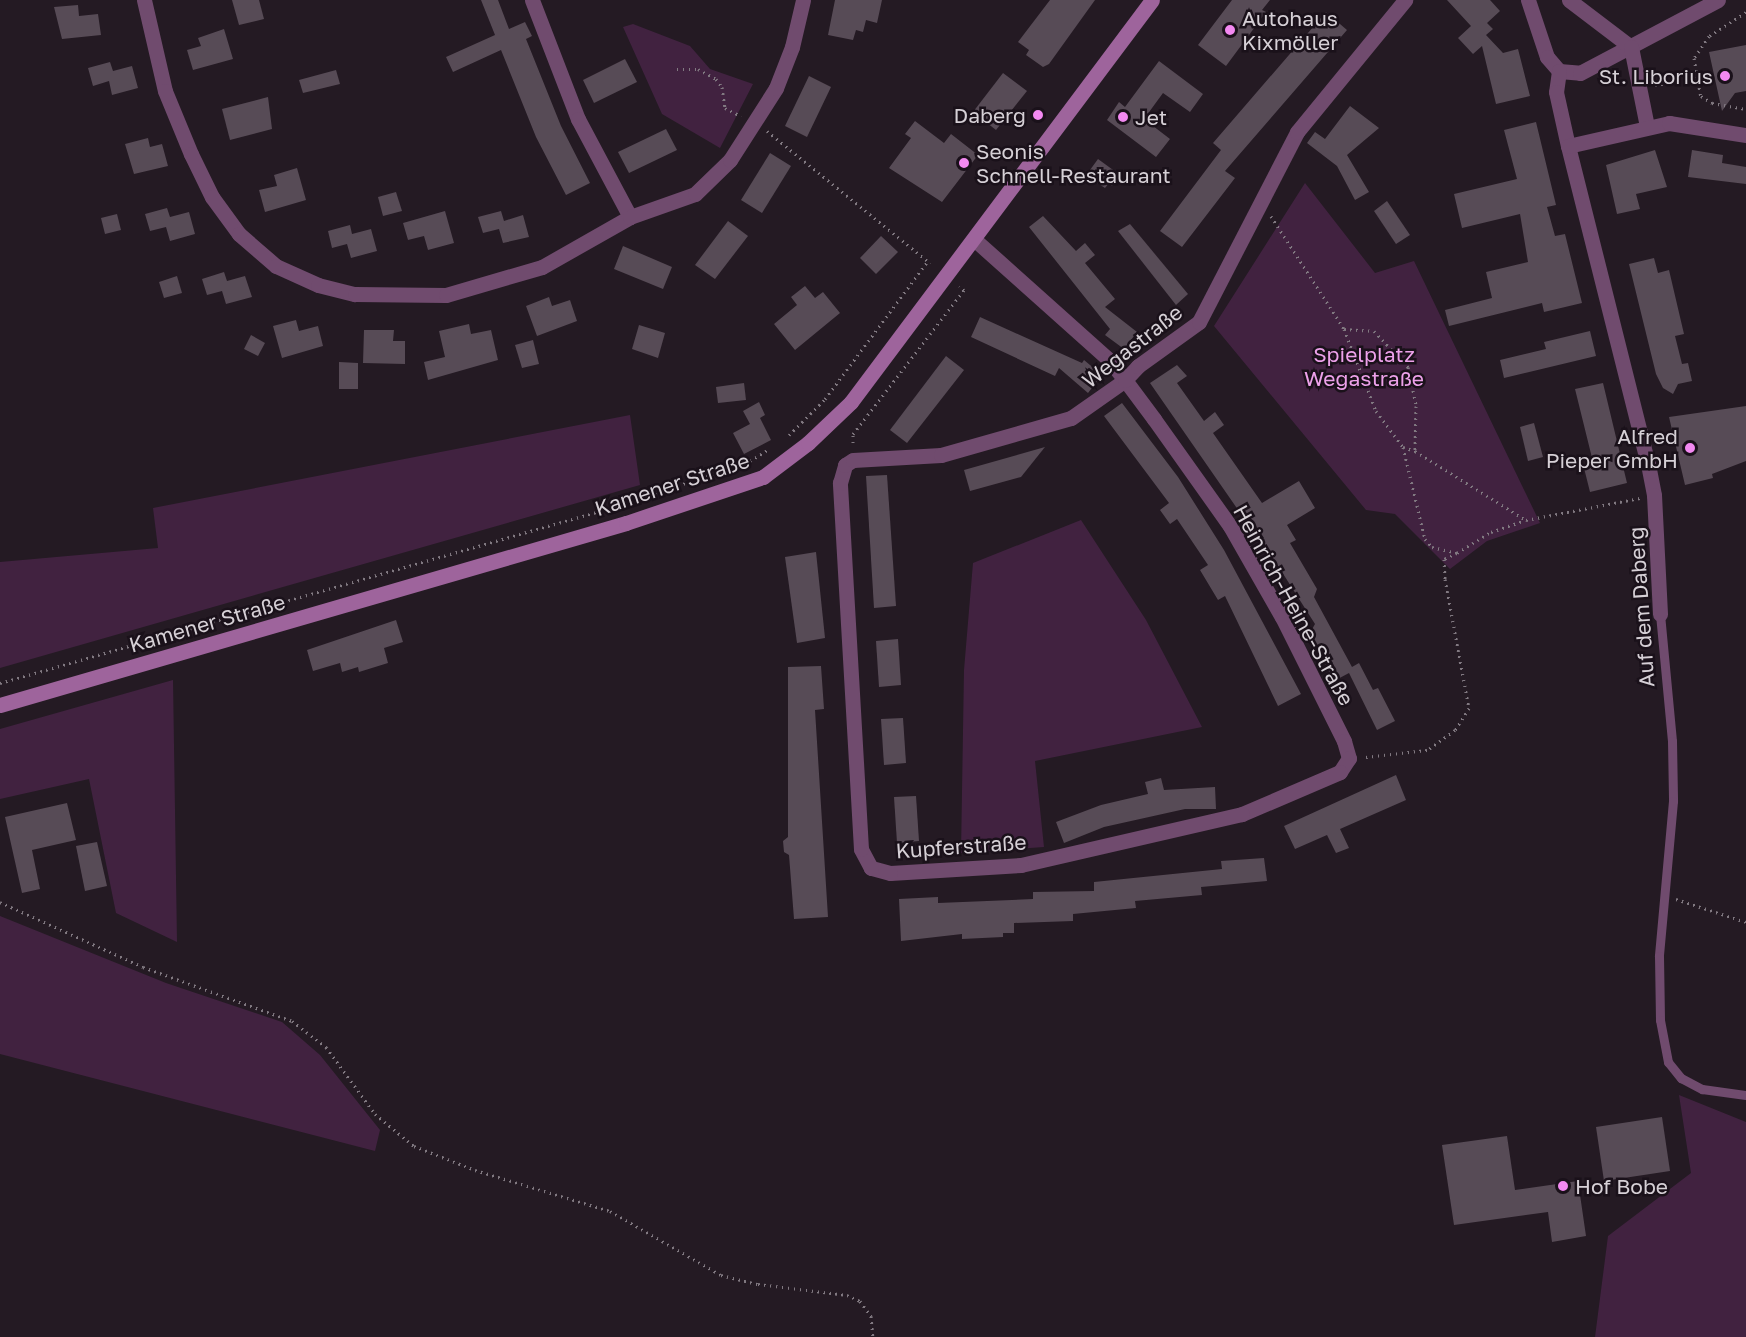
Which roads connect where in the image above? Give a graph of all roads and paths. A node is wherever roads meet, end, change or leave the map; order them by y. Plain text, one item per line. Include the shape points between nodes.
1 (144, 0) edge
2 (532, 0) edge
3 (803, 0) edge
4 (1152, 0) edge
5 (1405, 0) edge
6 (1528, 0) edge
7 (1569, 0) edge
8 (1718, 0) edge
9 (1746, 12) edge
10 (1631, 46) junction
11 (677, 69) dead end
12 (1560, 70) junction
13 (1698, 78) junction
14 (1640, 88) junction
15 (1746, 109) edge
16 (754, 123) junction
17 (1647, 126) junction
18 (1746, 135) edge
19 (1568, 147) junction
20 (1260, 202) junction
21 (630, 217) junction
22 (975, 240) junction
23 (948, 276) junction
24 (1344, 329) junction
25 (1125, 380) junction
26 (783, 441) dead end
27 (774, 446) dead end
28 (1404, 447) junction
29 (1415, 451) junction
30 (852, 460) junction
31 (1654, 495) junction
32 (1526, 519) junction
33 (1457, 553) junction
34 (1660, 614) joint
35 (0, 683) edge
36 (0, 705) edge
37 (1349, 758) junction
38 (1664, 897) junction
39 (0, 902) edge
40 (1746, 922) edge
41 (1746, 1095) edge
42 (873, 1337) edge

1 - 21 street via 165,91 212,197 239,234 276,266 318,285 355,294 446,295 542,267
2 - 21 street via 578,119
3 - 16 street via 792,47 776,88
4 - 22 main road, Kamener Straße
5 - 20 street, Wegastraße via 1297,132
6 - 12 street via 1546,57
7 - 10 street
8 - 10 street
9 - 13 path via 1699,46 1694,58
10 - 12 street via 1580,73
10 - 14 street
11 - 16 path via 708,73 722,87 725,108
12 - 19 street, Auf dem Daberg via 1556,92
13 - 14 path
13 - 15 path via 1701,96 1713,103
14 - 17 street
16 - 21 street via 730,160 694,194
16 - 26 path via 928,261 825,399
17 - 18 street via 1669,123
17 - 19 street
19 - 31 street, Auf dem Daberg
20 - 24 path
20 - 25 street, Wegastraße via 1199,322
22 - 23 main road, Kamener Straße
22 - 25 street, Heinrich-Heine-Straße via 1109,360
23 - 30 path via 964,290 853,434
23 - 36 main road, Kamener Straße via 851,402 808,443 763,477 615,526
24 - 28 path via 1376,411
24 - 29 path via 1374,331 1408,367 1416,406
25 - 30 street, Wegastraße via 1071,418 1000,439 941,455
25 - 37 street, Heinrich-Heine-Straße via 1230,526 1282,617
27 - 35 path via 750,461 621,505
28 - 29 path
28 - 33 path via 1425,539 1432,547
29 - 32 path
30 - 37 street, Kupferstraße via 846,465 840,483 861,849 865,861 878,872 1021,865 1192,828 1242,814 1327,778 1340,772
31 - 32 path
31 - 34 street, Auf dem Daberg
32 - 33 path via 1491,532
33 - 37 path via 1444,559 1445,579 1469,708 1455,730 1427,750
34 - 38 lane, Auf dem Daberg via 1672,741 1673,801
38 - 40 path
38 - 41 lane, Auf dem Daberg via 1660,1020 1668,1062 1681,1078 1702,1089
39 - 42 path via 144,967 292,1021 326,1047 375,1114 414,1146 475,1170 610,1211 721,1275 758,1284 847,1294 860,1301 872,1316

